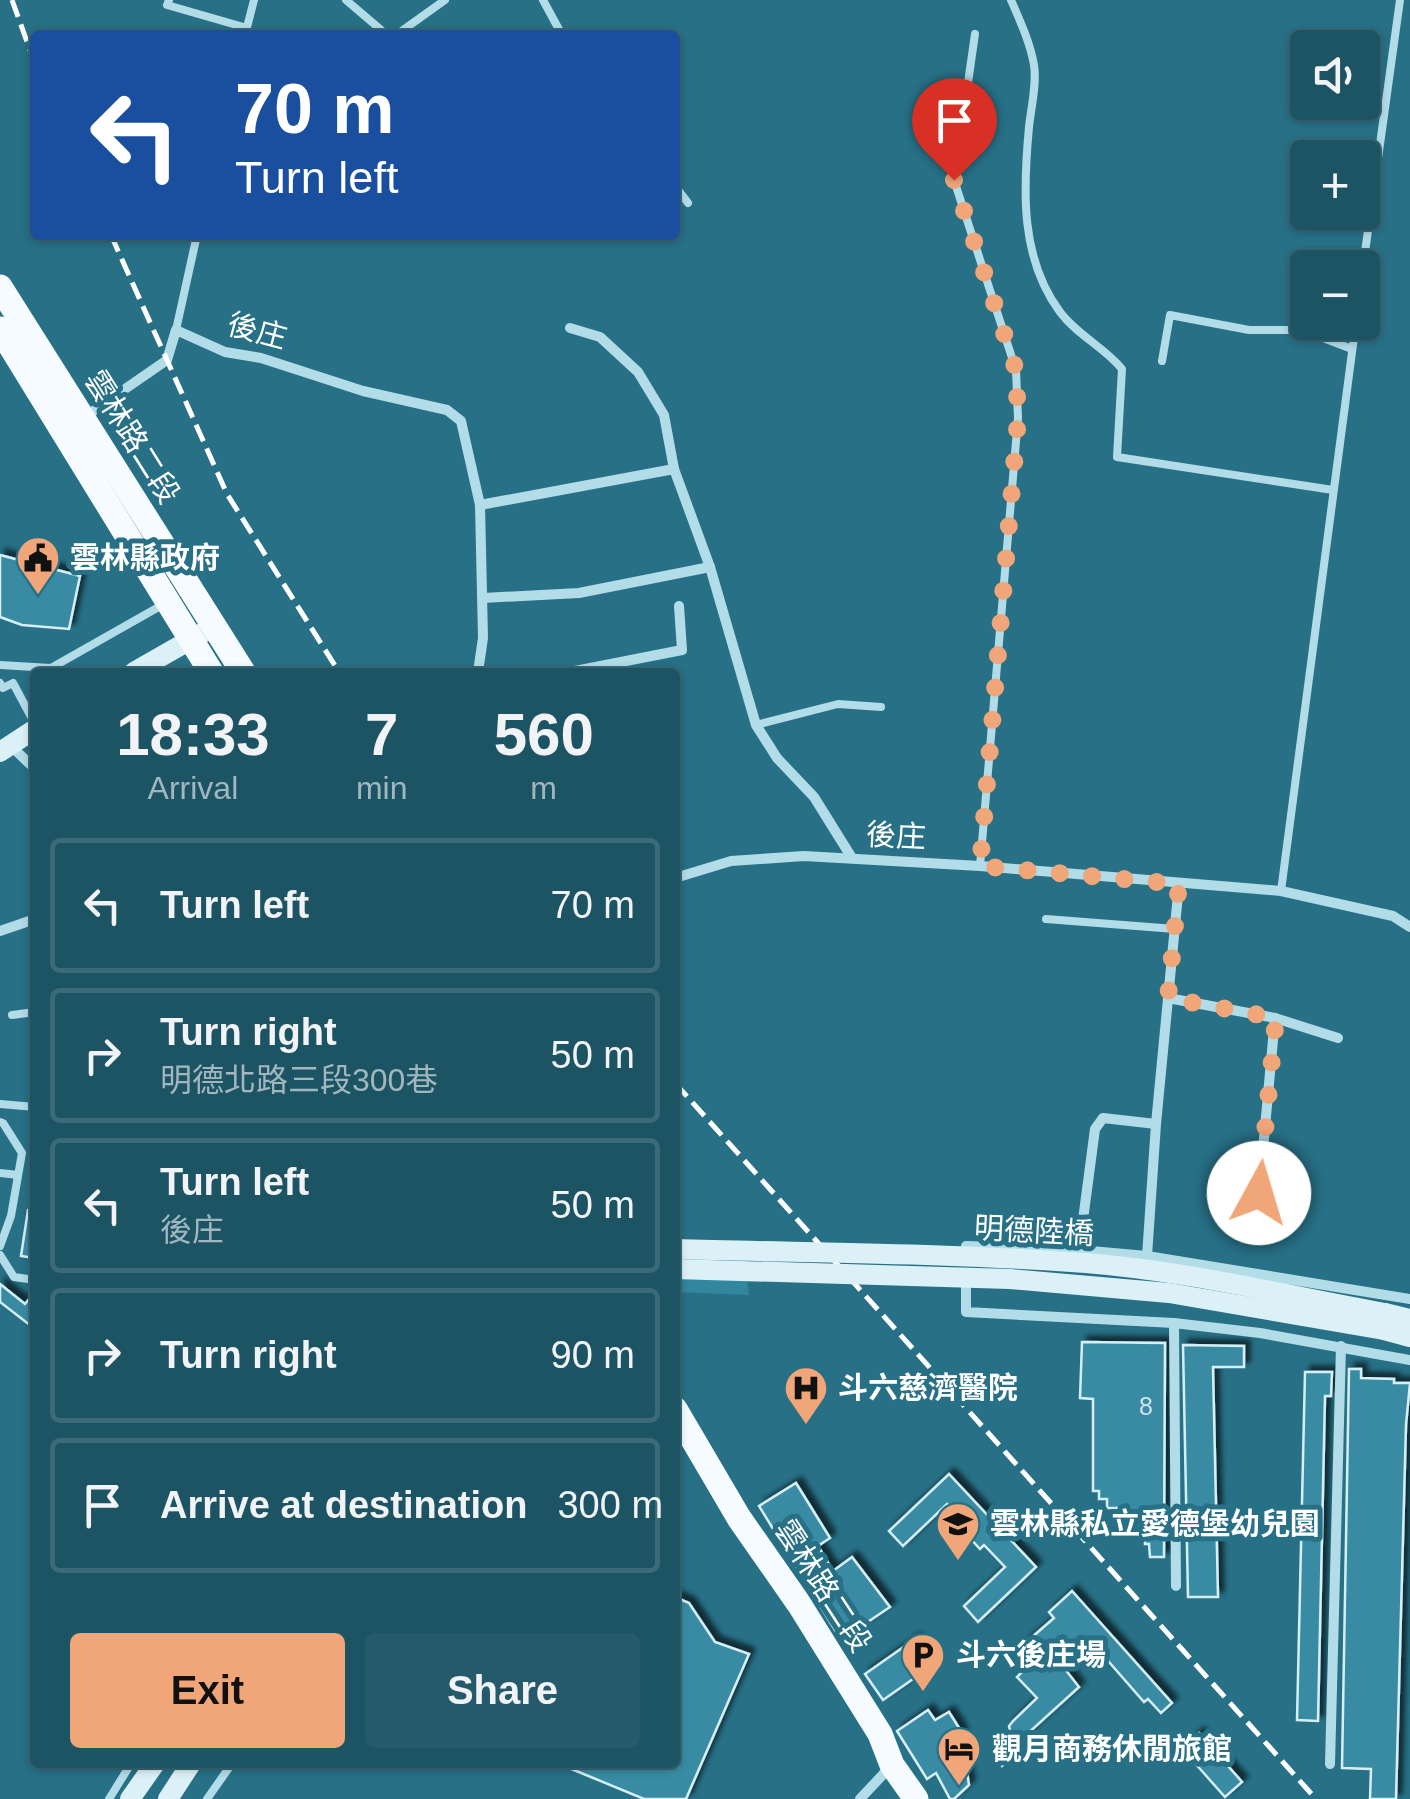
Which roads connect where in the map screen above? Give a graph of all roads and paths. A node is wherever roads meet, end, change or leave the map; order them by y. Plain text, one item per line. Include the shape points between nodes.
1 (168, 0) edge
2 (254, 0) edge
3 (346, 0) edge
4 (445, 0) edge
5 (543, 0) edge
6 (1011, 0) edge
7 (1400, 0) edge
8 (240, 30) edge
9 (246, 30) edge
10 (381, 30) edge
11 (403, 30) edge
12 (559, 30) edge
13 (974, 34) dead end
14 (680, 192) edge
15 (688, 202) dead end
16 (196, 240) edge
17 (1365, 250) edge
18 (0, 286) edge
19 (570, 328) dead end
20 (0, 329) edge
21 (176, 330) junction
22 (1353, 340) edge
23 (1352, 349) junction
24 (1162, 361) dead end
25 (72, 425) junction
26 (674, 468) junction
27 (1333, 490) junction
28 (480, 505) junction
29 (710, 567) junction
30 (179, 595) junction
31 (483, 598) junction
32 (679, 606) dead end
33 (214, 625) junction
34 (192, 640) junction
35 (0, 665) edge
36 (141, 668) edge
37 (209, 668) edge
38 (241, 668) edge
39 (479, 668) edge
40 (590, 668) edge
41 (0, 683) edge
42 (881, 707) dead end
43 (30, 716) edge
44 (756, 725) junction
45 (30, 730) edge
46 (5, 748) edge
47 (30, 766) edge
48 (852, 858) junction
49 (980, 866) junction
50 (680, 877) edge
51 (1179, 884) junction
52 (1280, 891) junction
53 (1046, 918) dead end
54 (30, 921) edge
55 (1410, 927) edge
56 (1174, 929) junction
57 (0, 930) edge
58 (1168, 998) junction
59 (30, 1012) edge
60 (12, 1014) dead end
61 (1276, 1018) junction
62 (1338, 1038) dead end
63 (0, 1104) edge
64 (30, 1107) edge
65 (0, 1122) edge
66 (1156, 1124) junction
67 (0, 1173) edge
68 (18, 1175) junction
69 (1259, 1193) dead end
70 (0, 1215) edge
71 (11, 1216) junction
72 (0, 1246) edge
73 (680, 1249) edge
74 (1078, 1250) junction
75 (0, 1255) edge
76 (1147, 1256) junction
77 (680, 1269) edge
78 (30, 1279) edge
79 (1410, 1298) edge
80 (1410, 1318) edge
81 (1385, 1322) junction
82 (1174, 1323) junction
83 (1410, 1337) edge
84 (1341, 1346) junction
85 (1410, 1360) edge
86 (680, 1418) edge
87 (1176, 1586) dead end
88 (1330, 1764) dead end
89 (892, 1765) junction
90 (128, 1768) edge
91 (152, 1768) edge
92 (188, 1768) edge
93 (229, 1768) edge
94 (108, 1799) edge
95 (130, 1799) edge
96 (168, 1799) edge
97 (207, 1799) edge
98 (860, 1799) edge
99 (916, 1799) edge

1 - 8 lane via 167,5
2 - 9 lane
3 - 10 lane
4 - 11 lane
5 - 12 lane
6 - 27 lane via 1034,69 1023,183 1028,240 1060,313 1122,369 1117,457
7 - 17 lane
13 - 49 lane via 954,180 1016,370 1018,418
14 - 15 lane
16 - 21 lane
18 - 25 main road, 雲林路二段
19 - 26 street via 600,338 638,372 664,416
20 - 25 main road, 雲林路二段
21 - 25 street via 167,360
21 - 28 street, 後庄 via 225,352 448,410 460,422
22 - 23 lane
23 - 24 lane via 1302,330 1250,330 1170,316
23 - 27 lane
25 - 30 main road, 雲林路二段
26 - 28 street
26 - 29 street
27 - 52 lane
28 - 31 street, 後庄
29 - 31 street via 579,593
29 - 44 street
30 - 33 main road, 雲林路二段
30 - 34 main road, 雲林路二段
30 - 35 lane via 51,668
31 - 39 street, 後庄
32 - 40 street via 682,650
33 - 34 main road
33 - 38 main road, 雲林路二段
34 - 36 main road
34 - 37 main road, 雲林路二段
41 - 43 lane via 13,683
42 - 44 lane via 838,704
44 - 48 street
45 - 46 main road
46 - 47 street
48 - 49 street, 後庄
48 - 50 street, 後庄 via 731,862
49 - 51 street, 後庄
51 - 52 street, 後庄
51 - 56 street
52 - 55 street, 後庄 via 1392,916
53 - 56 lane
54 - 57 street
56 - 58 street
58 - 61 street
58 - 66 street
59 - 60 lane
61 - 62 street
61 - 69 street
63 - 64 lane
65 - 68 lane via 22,1153
66 - 74 street via 1103,1118 1095,1129
66 - 76 street
67 - 68 lane
68 - 71 lane
70 - 71 lane
71 - 72 lane
73 - 81 main road, 明德陸橋, bridge via 1086,1263 1168,1272
74 - 76 street
74 - 82 street via 966,1246 966,1312
75 - 78 lane via 14,1277
76 - 79 street
77 - 81 main road, 明德陸橋, bridge via 1010,1279 1170,1292
80 - 81 main road
81 - 83 main road
82 - 84 street
82 - 87 street
84 - 85 street
84 - 88 street
86 - 89 main road, 雲林路二段 via 880,1734
89 - 98 street
89 - 99 main road, 雲林路二段
90 - 94 lane
91 - 95 main road
92 - 96 main road
93 - 97 lane

